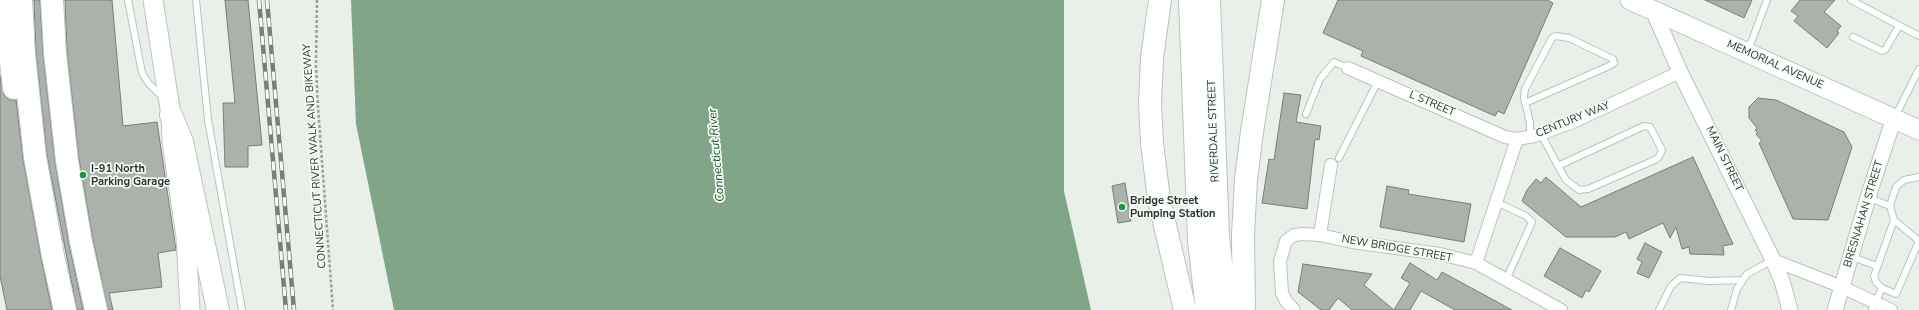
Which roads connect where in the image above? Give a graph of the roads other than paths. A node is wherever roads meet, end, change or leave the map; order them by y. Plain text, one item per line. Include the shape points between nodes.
1 (4, 0) edge
2 (21, 0) edge
3 (52, 0) edge
4 (128, 0) edge
5 (153, 0) edge
6 (196, 0) edge
7 (1160, 0) edge
8 (1190, 0) edge
9 (1209, 0) edge
10 (1273, 0) edge
11 (1630, 0) edge
12 (1767, 0) edge
13 (1851, 0) edge
14 (1653, 10) junction
15 (1899, 26) junction
16 (1919, 36) edge
17 (1853, 37) dead end
18 (1747, 52) junction
19 (1348, 68) joint
20 (1919, 69) edge
21 (1680, 72) junction
22 (1378, 81) junction
23 (1525, 103) junction
24 (170, 109) junction
25 (1306, 114) dead end
26 (1894, 118) junction
27 (1919, 130) edge
28 (1535, 136) junction
29 (1517, 139) junction
30 (1335, 162) joint
31 (1558, 166) junction
32 (1919, 177) edge
33 (1868, 198) junction
34 (1496, 202) junction
35 (43, 206) junction
36 (1890, 206) junction
37 (1894, 220) junction
38 (1320, 235) junction
39 (1852, 257) junction
40 (1773, 260) junction
41 (1476, 263) junction
42 (1877, 266) junction
43 (1506, 280) junction
44 (1743, 280) junction
45 (1842, 287) junction
46 (1882, 288) junction
47 (1290, 306) edge
48 (1873, 306) edge
49 (65, 310) edge
50 (96, 310) edge
51 (190, 310) edge
52 (218, 310) edge
53 (242, 310) edge
54 (1185, 310) edge
55 (1207, 310) edge
56 (1226, 310) edge
57 (1244, 310) edge
58 (1561, 310) edge
59 (1659, 310) edge
60 (1731, 310) edge
61 (1790, 310) edge
62 (1835, 310) edge
63 (1891, 310) edge

1 - 35 highway via 13,82
2 - 35 highway via 29,106
3 - 50 highway via 67,161
4 - 24 lane via 142,73
5 - 24 main road
6 - 53 lane via 208,120
7 - 54 highway via 1152,58 1152,143 1161,206
8 - 55 highway, RIVERDALE STREET via 1199,241
9 - 56 highway, RIVERDALE STREET via 1218,236
10 - 57 highway via 1246,178 1243,235
11 - 14 main road, MEMORIAL AVENUE
12 - 18 lane
13 - 15 lane
14 - 18 main road, MEMORIAL AVENUE
14 - 21 street, MAIN STREET
15 - 16 lane
15 - 17 lane via 1882,51
18 - 26 main road, MEMORIAL AVENUE
19 - 22 street, L STREET
19 - 25 lane via 1334,62 1320,79
20 - 26 lane
21 - 28 street, CENTURY WAY via 1573,122
21 - 40 street, MAIN STREET
22 - 29 street, L STREET via 1505,137
22 - 30 lane
23 - 23 lane via 1525,89 1552,38 1569,38 1613,59 1614,63 1609,66
23 - 28 lane
24 - 51 main road via 172,142 188,248
24 - 52 highway via 182,142
26 - 27 main road, MEMORIAL AVENUE
26 - 33 street, BRESNAHAN STREET
28 - 29 street, CENTURY WAY
28 - 31 lane
29 - 34 street
30 - 38 street
31 - 31 lane via 1572,186 1579,190 1588,189 1657,159 1662,150 1650,127 1644,126
32 - 36 lane via 1904,180 1896,187
33 - 36 lane
33 - 39 street, BRESNAHAN STREET
34 - 41 street
34 - 43 lane via 1526,216 1532,222
35 - 49 highway
36 - 37 lane
37 - 42 lane
37 - 46 lane via 1919,241 1896,294
38 - 41 street, NEW BRIDGE STREET via 1440,254
38 - 47 street, NEW BRIDGE STREET via 1294,235 1284,246 1280,261 1282,293
39 - 42 lane
39 - 45 street, BRESNAHAN STREET
40 - 44 lane via 1748,274
40 - 45 street
40 - 61 street, MAIN STREET
41 - 43 street, NEW BRIDGE STREET
42 - 46 lane via 1874,276
43 - 58 street, NEW BRIDGE STREET
44 - 59 lane via 1709,281 1680,278 1671,286
44 - 60 lane via 1737,289
45 - 48 street
45 - 62 street, BRESNAHAN STREET
46 - 48 lane
48 - 63 street

